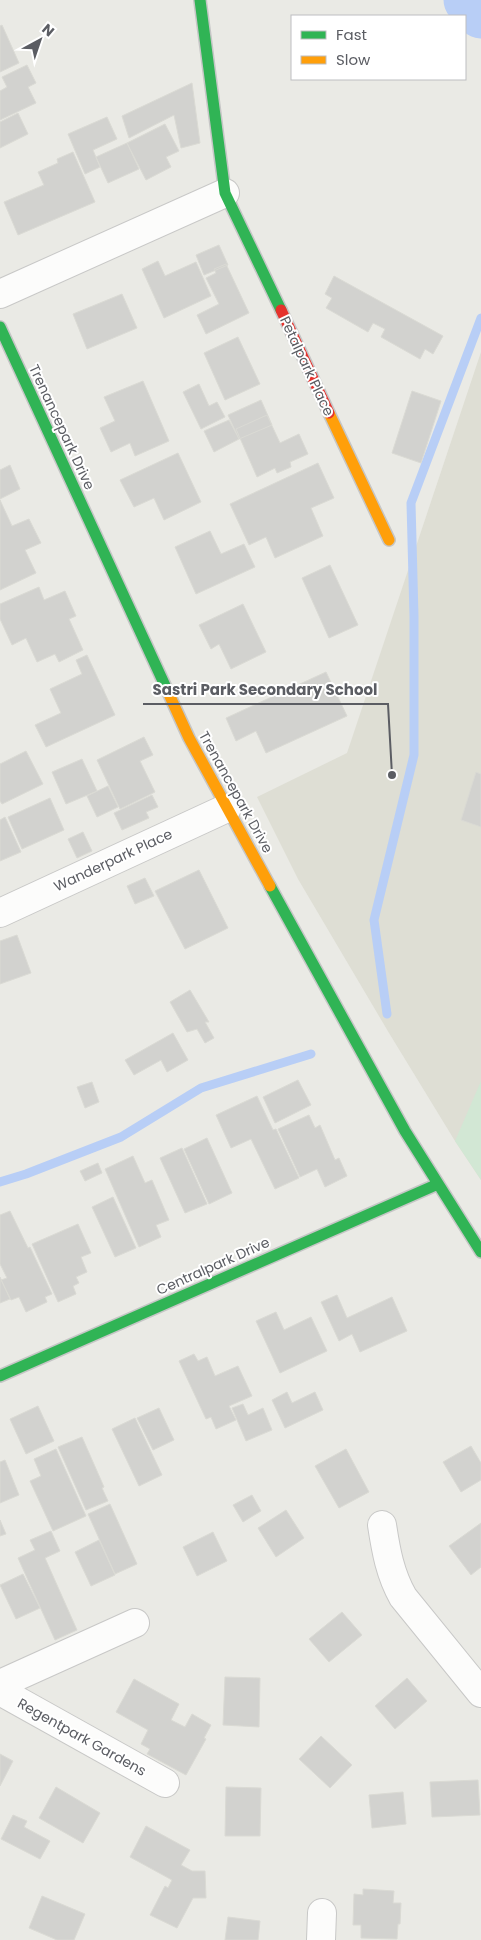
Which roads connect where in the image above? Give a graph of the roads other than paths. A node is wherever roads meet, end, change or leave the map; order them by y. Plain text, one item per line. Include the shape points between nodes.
1 (200, 0) edge
2 (225, 193) junction
3 (0, 294) edge
4 (0, 327) edge
5 (389, 540) dead end
6 (227, 808) junction
7 (0, 913) edge
8 (438, 1184) junction
9 (481, 1252) edge
10 (0, 1376) edge
11 (382, 1524) dead end
12 (135, 1623) dead end
13 (0, 1684) edge
14 (0, 1691) edge
15 (481, 1693) edge
16 (165, 1783) dead end
17 (322, 1913) dead end
18 (321, 1940) edge

1 - 2 street, Petalpark Place
2 - 3 street
2 - 5 street, Petalpark Place
4 - 6 street, Trenancepark Drive via 189,738
6 - 7 street, Wanderpark Place
6 - 8 street, Trenancepark Drive via 405,1131
8 - 9 street, Trenancepark Drive
8 - 10 street, Centralpark Drive
11 - 15 street via 394,1581 403,1597
12 - 13 street, Regentpark Gardens
14 - 16 street, Regentpark Gardens
17 - 18 street

